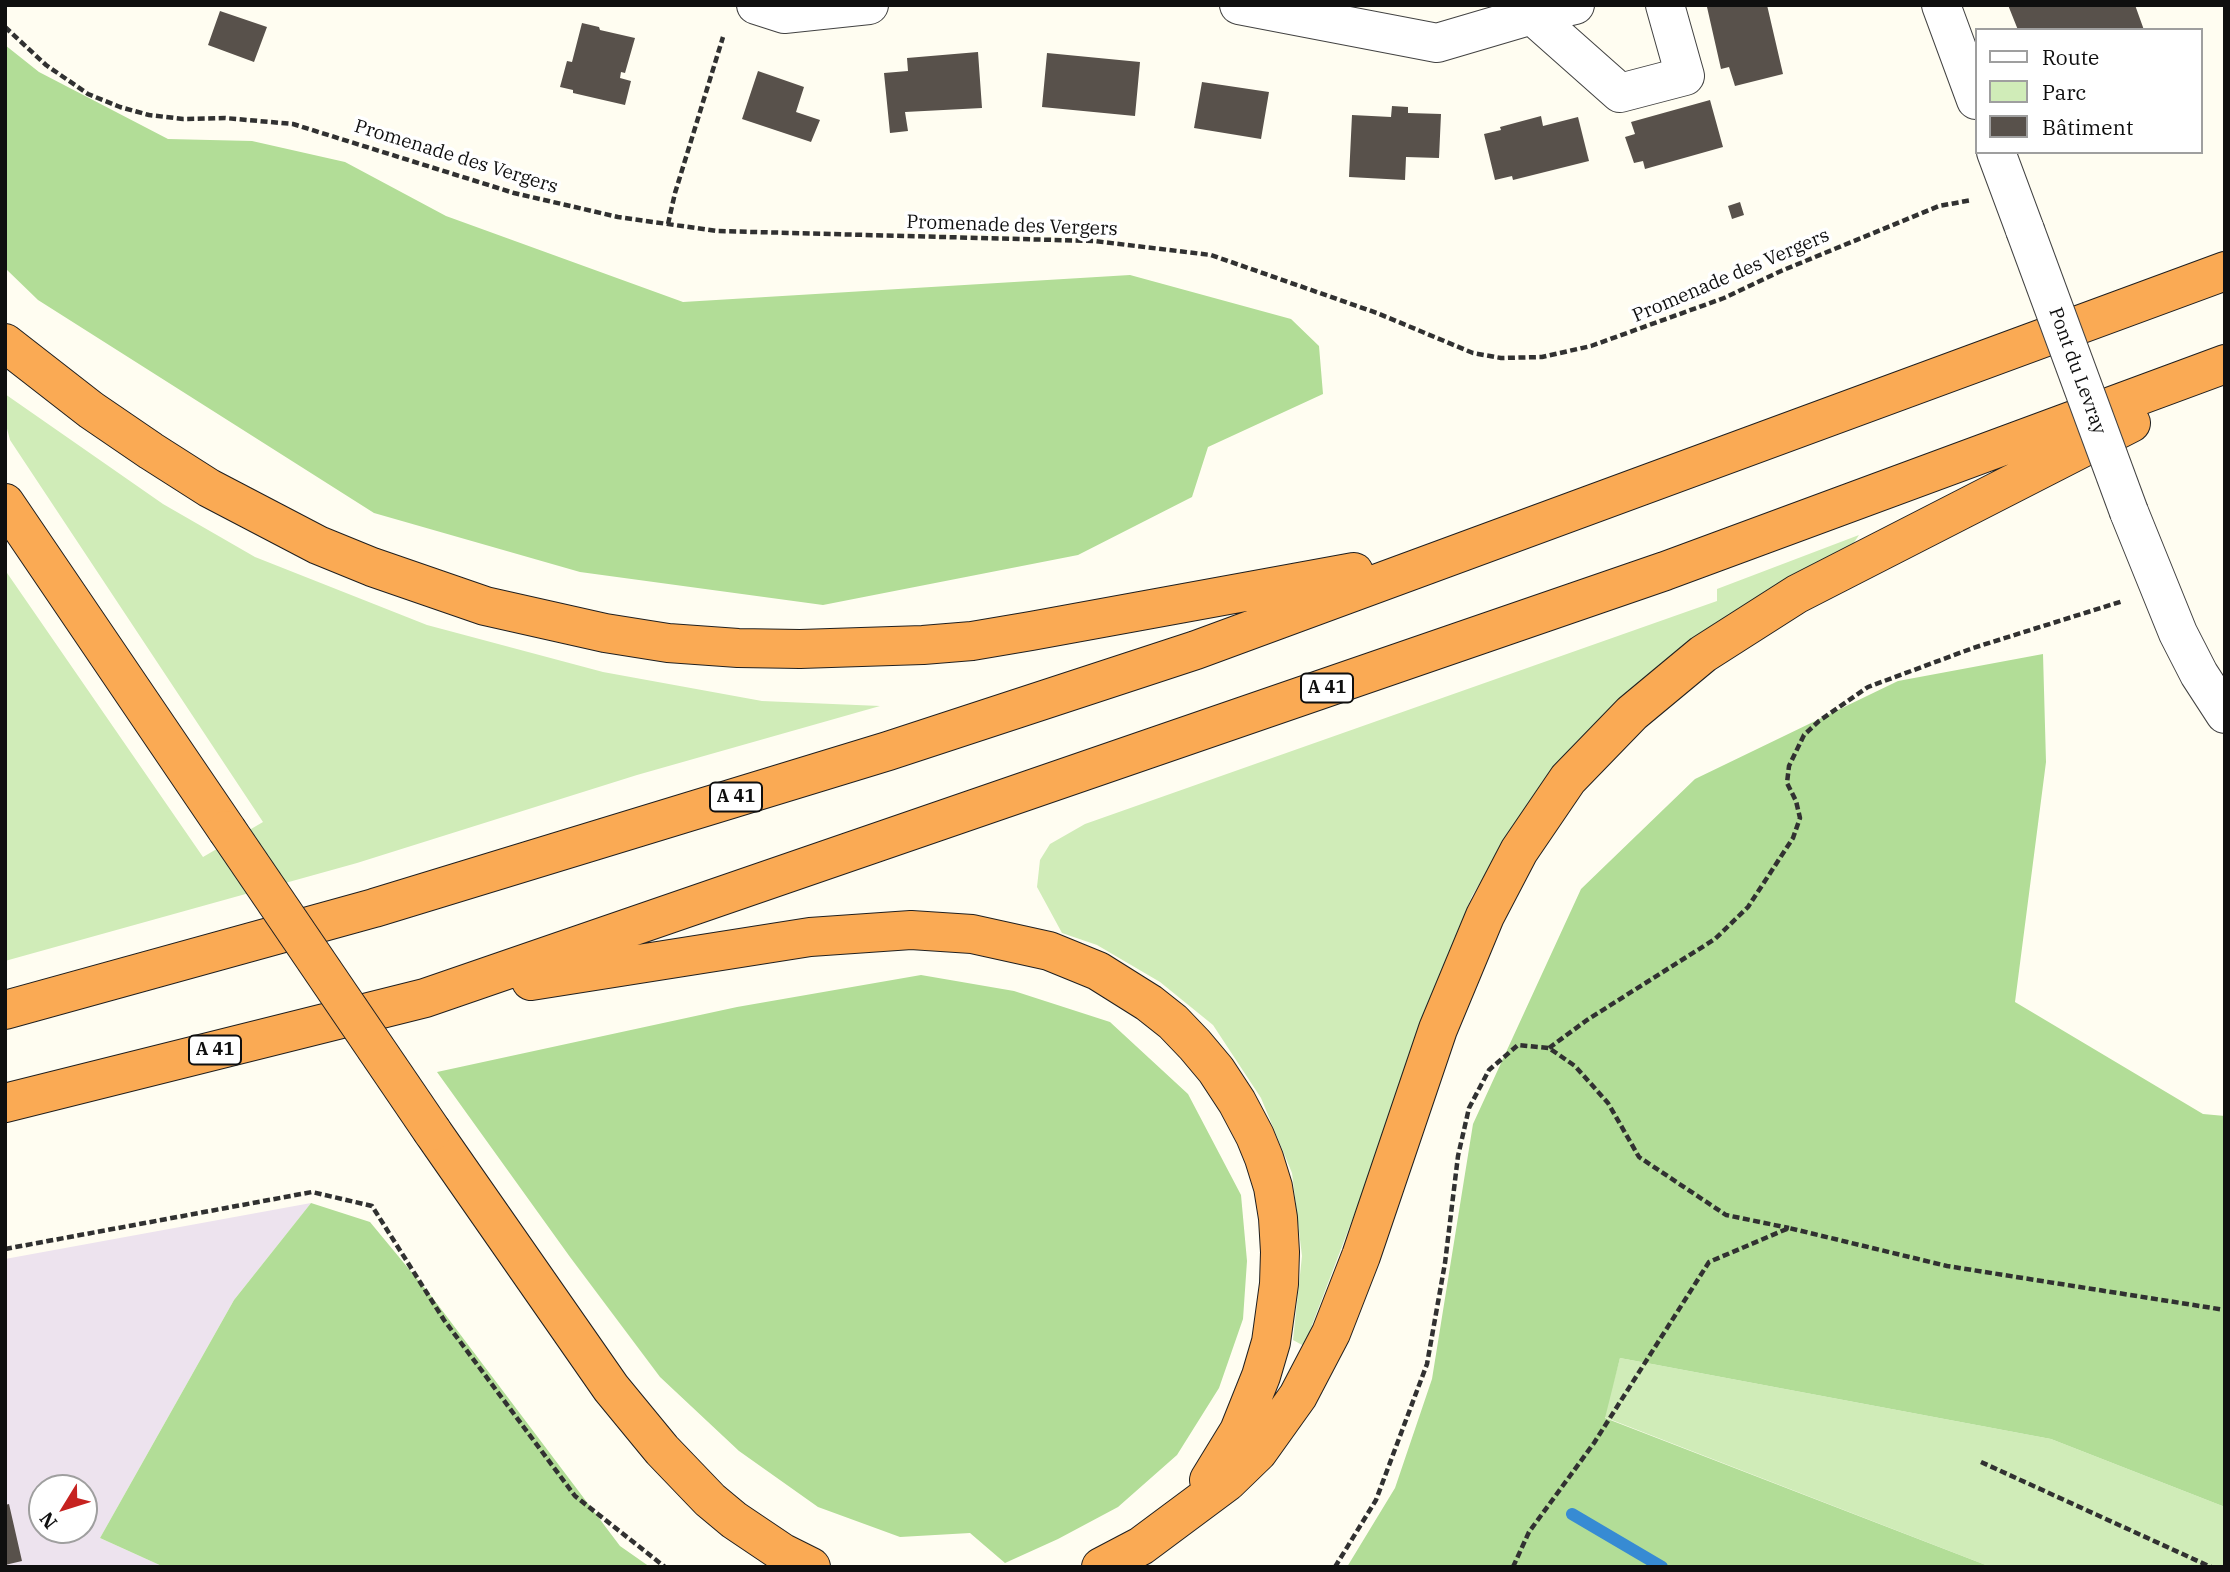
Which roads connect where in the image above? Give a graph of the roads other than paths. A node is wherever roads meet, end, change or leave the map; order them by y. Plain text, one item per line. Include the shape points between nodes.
1 (755, 5) edge
2 (869, 5) edge
3 (1239, 5) edge
4 (1575, 5) edge
5 (1665, 5) edge
6 (1941, 5) edge
7 (1532, 15) junction
8 (1974, 95) edge
9 (1997, 154) edge
10 (2225, 271) edge
11 (5, 343) edge
12 (2225, 364) edge
13 (2225, 375) edge
14 (5, 503) edge
15 (1456, 553) junction
16 (2225, 713) edge
17 (425, 998) junction
18 (5, 1010) edge
19 (5, 1103) edge
20 (1167, 1526) junction
21 (811, 1567) edge
22 (1101, 1567) edge

1 - 2 street via 784,14
3 - 7 street via 1437,43
4 - 7 street
5 - 7 street via 1685,76 1620,93
6 - 8 street
9 - 16 street, Pont du Levray, bridge via 2160,590 2199,674
10 - 15 highway, A 41
11 - 15 highway via 150,451 317,545 485,606 556,624 668,643 800,649 972,640
12 - 17 highway, A 41 via 1665,571
13 - 20 highway via 1797,594 1703,654 1632,713 1568,779 1519,851 1485,916 1438,1029 1361,1256 1314,1368 1258,1452 1227,1482
14 - 21 highway, bridge via 611,1388 710,1500 783,1553
15 - 18 highway, A 41 via 1196,650 888,751 374,908
17 - 19 highway, A 41
17 - 20 highway via 810,937 911,930 972,934 1049,951 1098,971 1149,1003 1173,1022 1216,1070 1255,1136 1273,1187 1280,1252 1276,1317 1251,1405 1209,1480
20 - 22 highway

